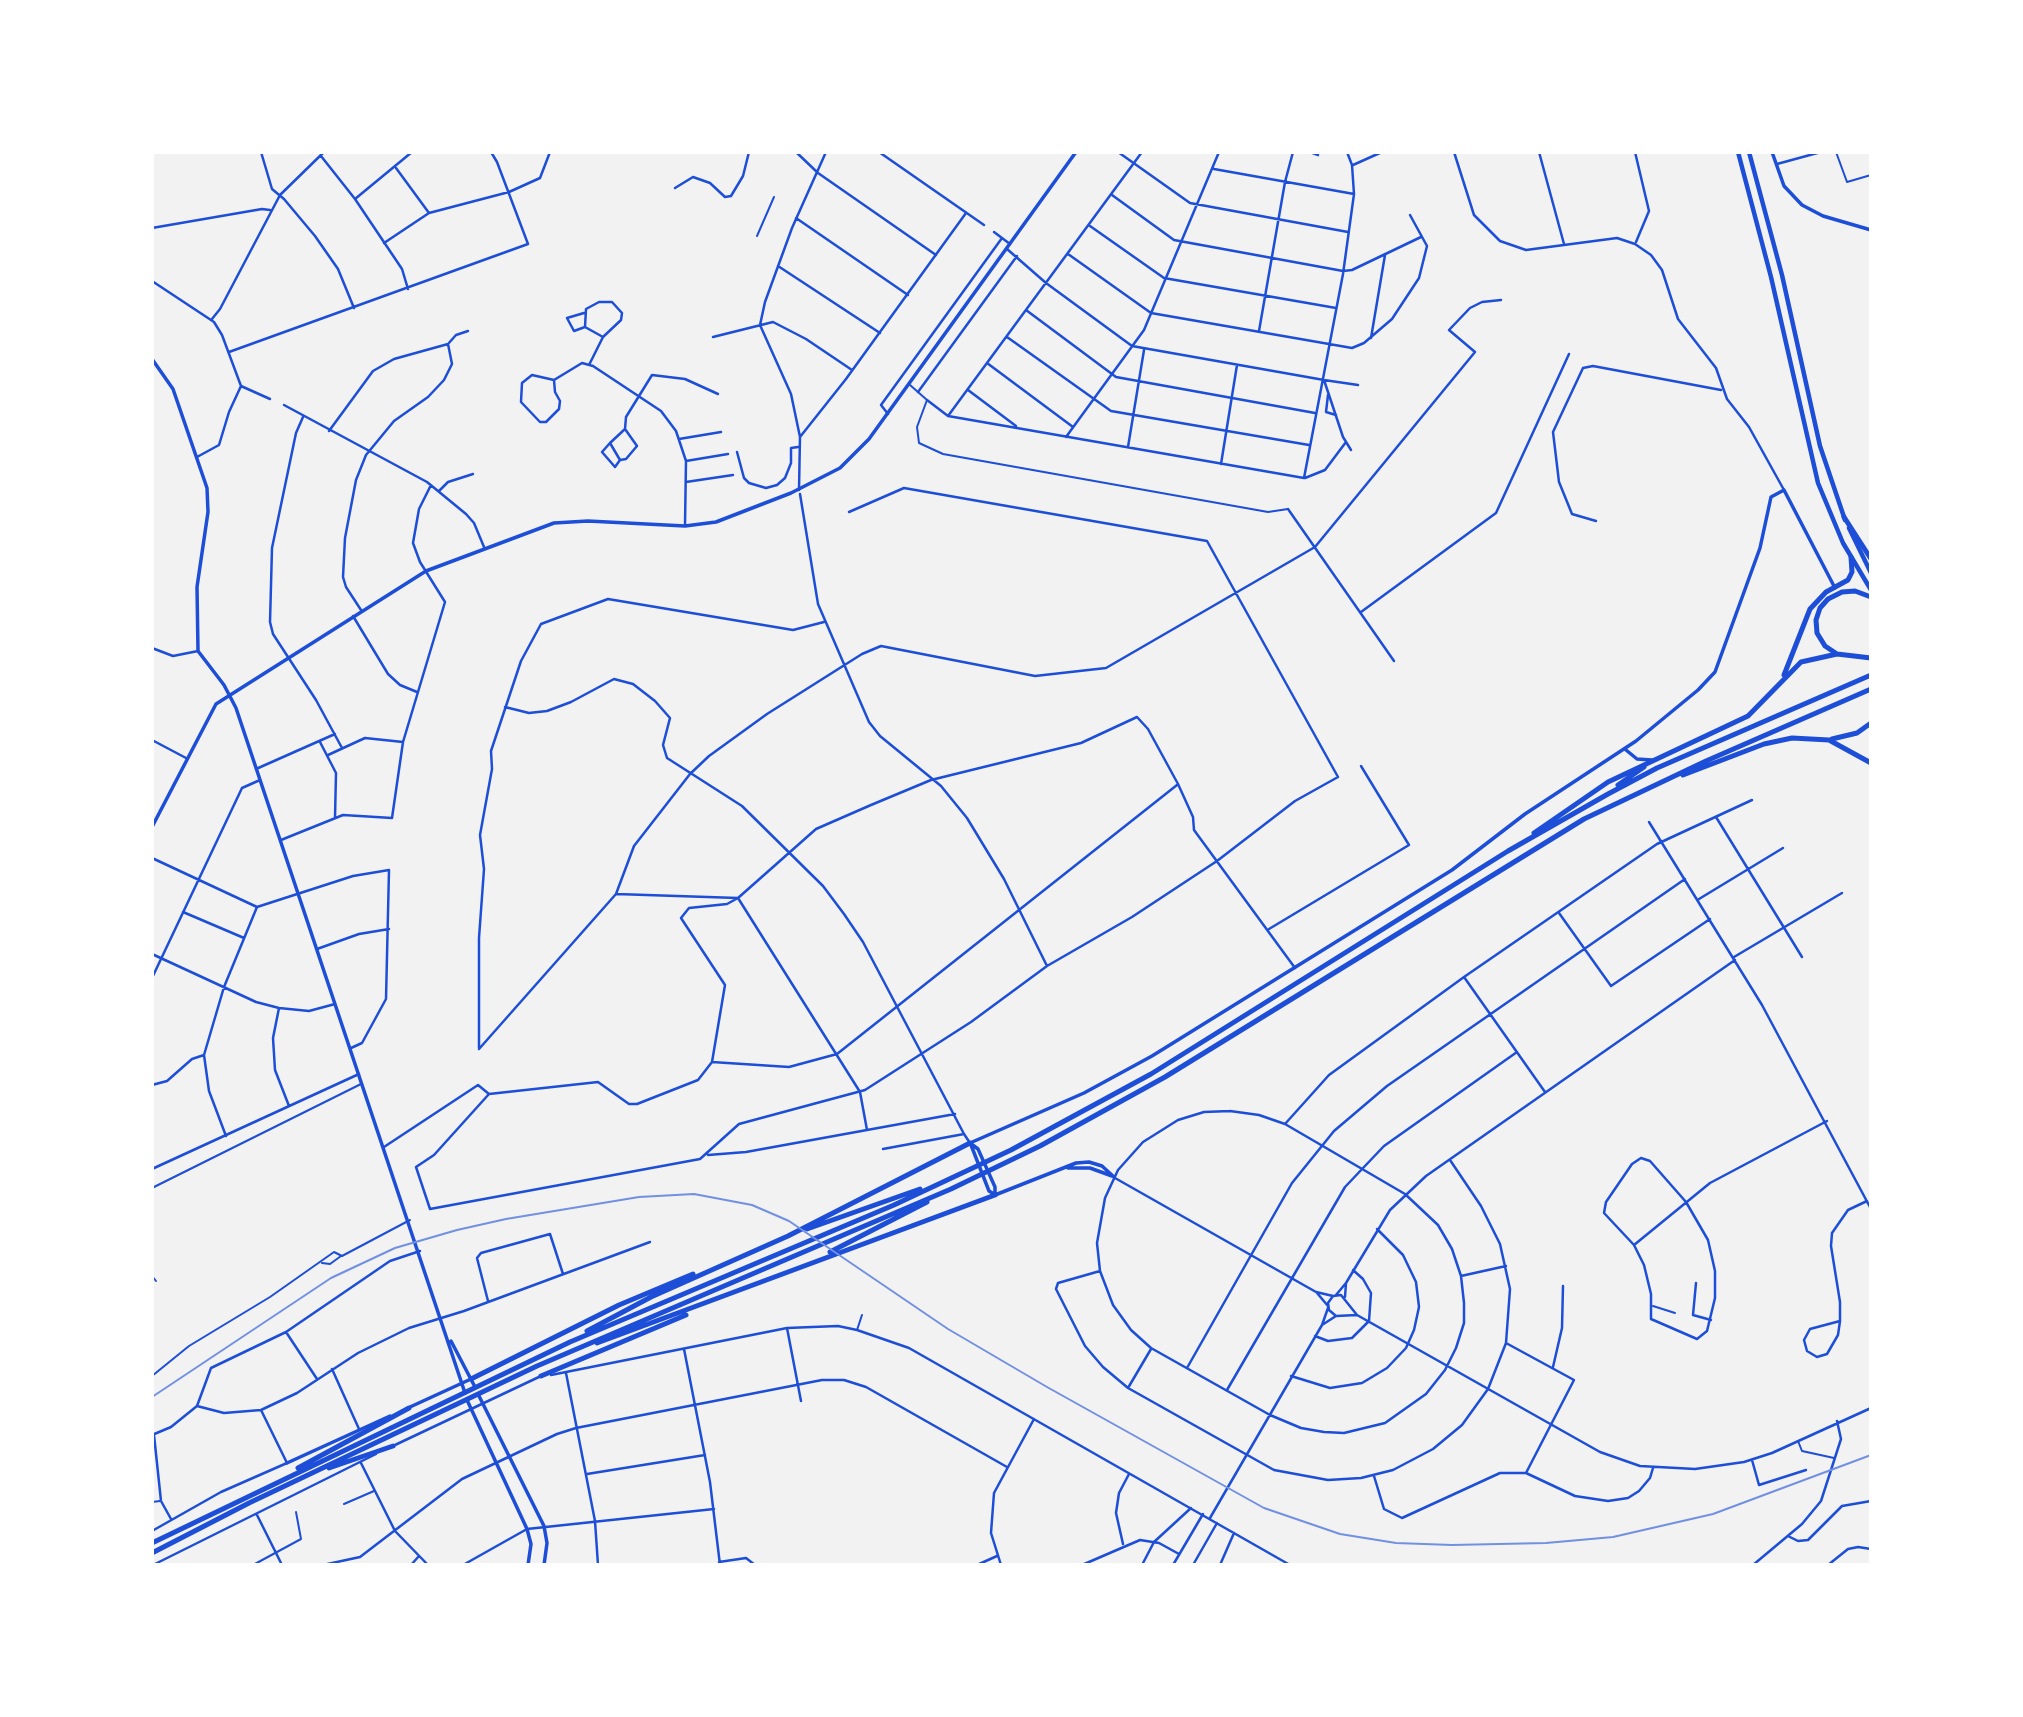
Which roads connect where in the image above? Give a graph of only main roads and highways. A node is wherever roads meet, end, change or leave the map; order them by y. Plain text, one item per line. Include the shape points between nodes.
1 (1738, 152) edge
2 (1749, 152) edge
3 (1844, 517) junction
4 (1851, 556) junction
5 (1871, 559) edge
6 (1871, 573) edge
7 (1871, 590) edge
8 (1836, 591) junction
9 (1871, 597) edge
10 (1837, 654) junction
11 (1871, 658) edge
12 (1871, 675) edge
13 (1783, 677) junction
14 (1871, 688) edge
15 (1871, 723) edge
16 (1829, 740) junction
17 (1652, 760) junction
18 (1871, 762) edge
19 (1646, 789) junction
20 (1608, 794) junction
21 (1508, 851) junction
22 (970, 1143) road end
23 (962, 1173) junction
24 (951, 1189) junction
25 (995, 1195) road end
26 (788, 1236) junction
27 (809, 1263) junction
28 (712, 1268) junction
29 (706, 1305) junction
30 (570, 1342) junction
31 (577, 1348) junction
32 (541, 1376) road end
33 (471, 1379) road end
34 (409, 1408) road end
35 (393, 1447) road end
36 (306, 1475) junction
37 (288, 1476) junction
38 (152, 1543) edge
39 (152, 1553) edge

1 - 4 main road via 1813,465
2 - 3 main road via 1820,446
3 - 5 highway
3 - 6 main road
4 - 7 main road
4 - 8 highway via 1851,576
8 - 9 highway
8 - 10 highway via 1820,608 1816,627 1819,639
8 - 13 highway via 1821,596 1810,609
10 - 11 highway
10 - 13 highway via 1807,660
12 - 20 highway
13 - 17 highway via 1748,716
14 - 19 highway
15 - 16 highway via 1857,733
16 - 18 highway
16 - 19 highway via 1792,738 1764,744
17 - 20 highway
17 - 21 highway via 1608,782
19 - 24 highway via 1549,839 1153,1084
20 - 21 highway
21 - 23 highway via 1151,1074
22 - 26 highway
23 - 26 highway
23 - 30 highway
24 - 27 highway
24 - 31 highway
25 - 27 highway
26 - 28 highway
27 - 29 highway
28 - 30 highway
28 - 33 highway via 652,1290
29 - 31 highway
29 - 32 highway
30 - 37 highway
31 - 36 highway
34 - 37 highway
35 - 36 highway
36 - 39 highway
37 - 38 highway

